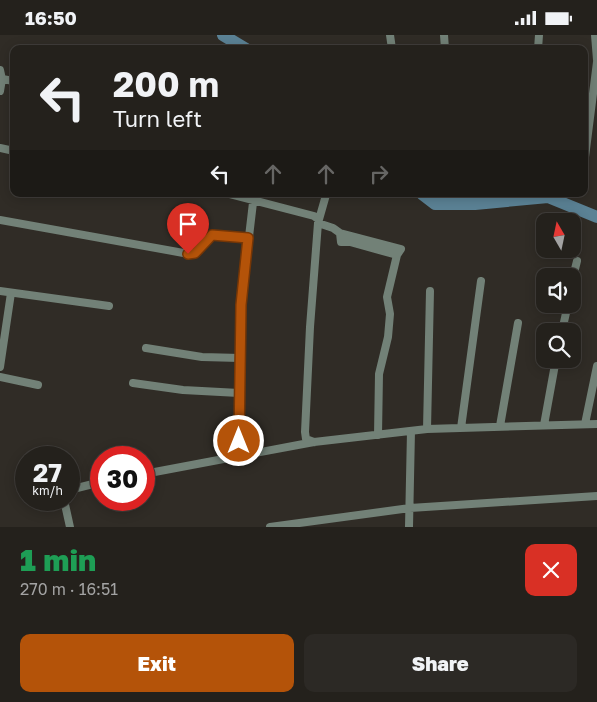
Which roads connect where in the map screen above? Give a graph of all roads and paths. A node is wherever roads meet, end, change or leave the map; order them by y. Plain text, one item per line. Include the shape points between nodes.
1 (595, 35) edge
2 (597, 61) edge
3 (1, 75) edge
4 (0, 91) edge
5 (588, 133) edge
6 (254, 197) edge
7 (325, 197) edge
8 (0, 220) edge
9 (318, 223) junction
10 (248, 238) junction
11 (577, 261) dead end
12 (575, 268) edge
13 (481, 281) dead end
14 (0, 291) edge
15 (430, 291) dead end
16 (10, 293) junction
17 (109, 306) dead end
18 (518, 323) dead end
19 (146, 348) dead end
20 (240, 358) junction
21 (597, 366) edge
22 (0, 367) edge
23 (554, 368) edge
24 (0, 377) edge
25 (133, 383) dead end
26 (38, 385) dead end
27 (239, 393) junction
28 (586, 424) junction
29 (597, 424) edge
30 (544, 425) junction
31 (500, 427) junction
32 (461, 428) junction
33 (427, 429) junction
34 (411, 431) junction
35 (378, 435) junction
36 (314, 442) junction
37 (239, 457) junction
38 (155, 472) edge
39 (597, 496) edge
40 (410, 508) junction
41 (66, 511) edge
42 (70, 527) edge
43 (270, 527) edge
44 (409, 527) edge

1 - 2 street
2 - 5 street
3 - 4 street
6 - 9 street via 314,216
6 - 10 street
7 - 9 street
8 - 10 street via 188,254 195,253 212,235
9 - 35 street via 340,233 341,242 397,255 387,297 390,314 379,374
9 - 36 street via 306,432 306,439
10 - 20 street via 241,305
11 - 12 street
13 - 32 street
14 - 16 street
15 - 33 street
16 - 17 street
16 - 22 street
18 - 31 street
19 - 20 street via 202,357
20 - 27 street
21 - 28 street
23 - 30 street
24 - 26 street
25 - 27 street via 183,391
27 - 37 street
28 - 29 street
28 - 30 street
30 - 31 street
31 - 32 street
32 - 33 street
33 - 34 street
34 - 35 street
34 - 40 street
35 - 36 street
36 - 37 street
37 - 38 street
39 - 40 street
40 - 43 street
40 - 44 street
41 - 42 street

